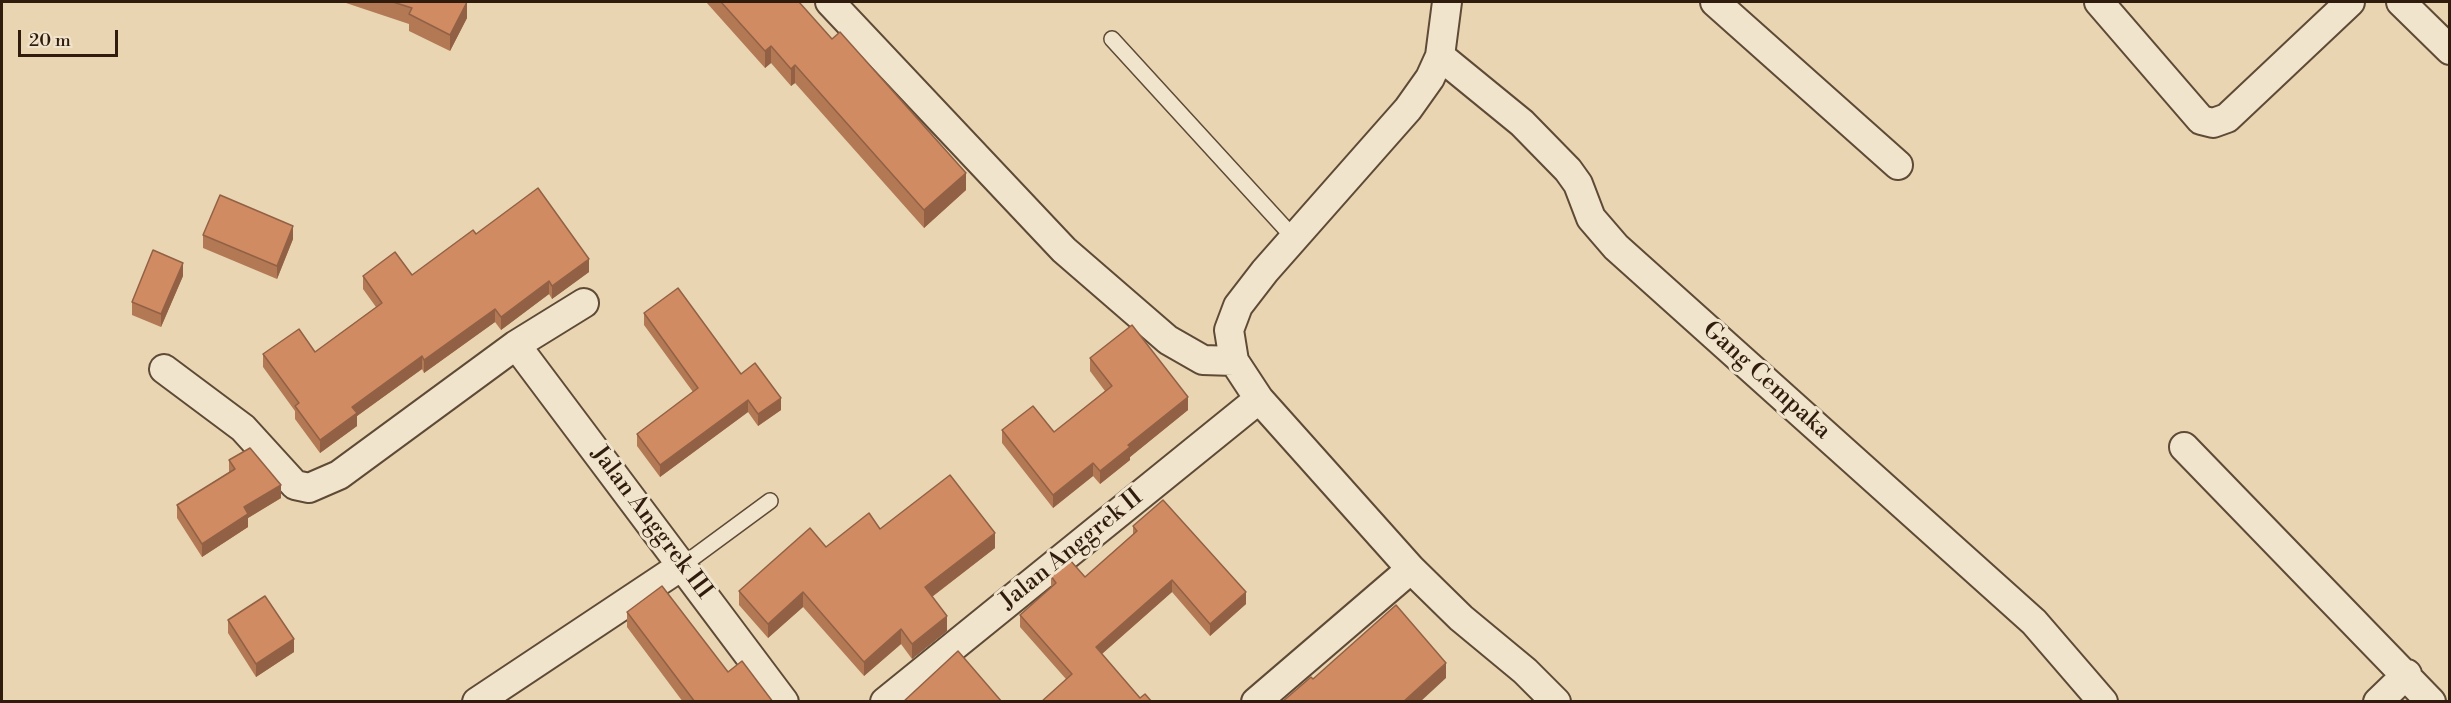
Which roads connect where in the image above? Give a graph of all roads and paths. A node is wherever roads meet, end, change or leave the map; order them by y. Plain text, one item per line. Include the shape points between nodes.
1 (830, 2) edge
2 (1447, 2) edge
3 (1715, 2) edge
4 (2099, 2) edge
5 (2350, 2) edge
6 (2401, 2) edge
7 (1112, 39) dead end
8 (2450, 50) edge
9 (1440, 56) junction
10 (1898, 165) dead end
11 (1294, 238) junction
12 (584, 303) dead end
13 (516, 345) junction
14 (1234, 361) junction
15 (164, 369) dead end
16 (1259, 399) junction
17 (2184, 447) dead end
18 (770, 501) dead end
19 (683, 565) junction
20 (1411, 569) junction
21 (2407, 674) junction
22 (477, 702) edge
23 (784, 702) edge
24 (885, 702) edge
25 (1256, 702) edge
26 (1556, 702) edge
27 (2103, 702) edge
28 (2378, 702) edge
29 (2432, 702) edge

1 - 14 street via 1064,250 1168,340 1203,360
2 - 9 street
3 - 10 street
4 - 5 street via 2201,120 2213,123 2227,118
6 - 8 street
7 - 11 lane
9 - 11 street via 1408,109
9 - 27 street, Gang Cempaka via 1522,123 1568,170 1591,218 1616,248 2034,622
11 - 14 street via 1238,306 1229,330
12 - 13 street
13 - 15 street via 339,475 309,488 295,485 243,428
13 - 19 street, Jalan Anggrek III
14 - 16 street
16 - 20 street
16 - 24 street, Jalan Anggrek II
17 - 21 street
18 - 19 lane
19 - 22 street
19 - 23 street, Jalan Anggrek III
20 - 25 street
20 - 26 street
21 - 28 street
21 - 29 street

